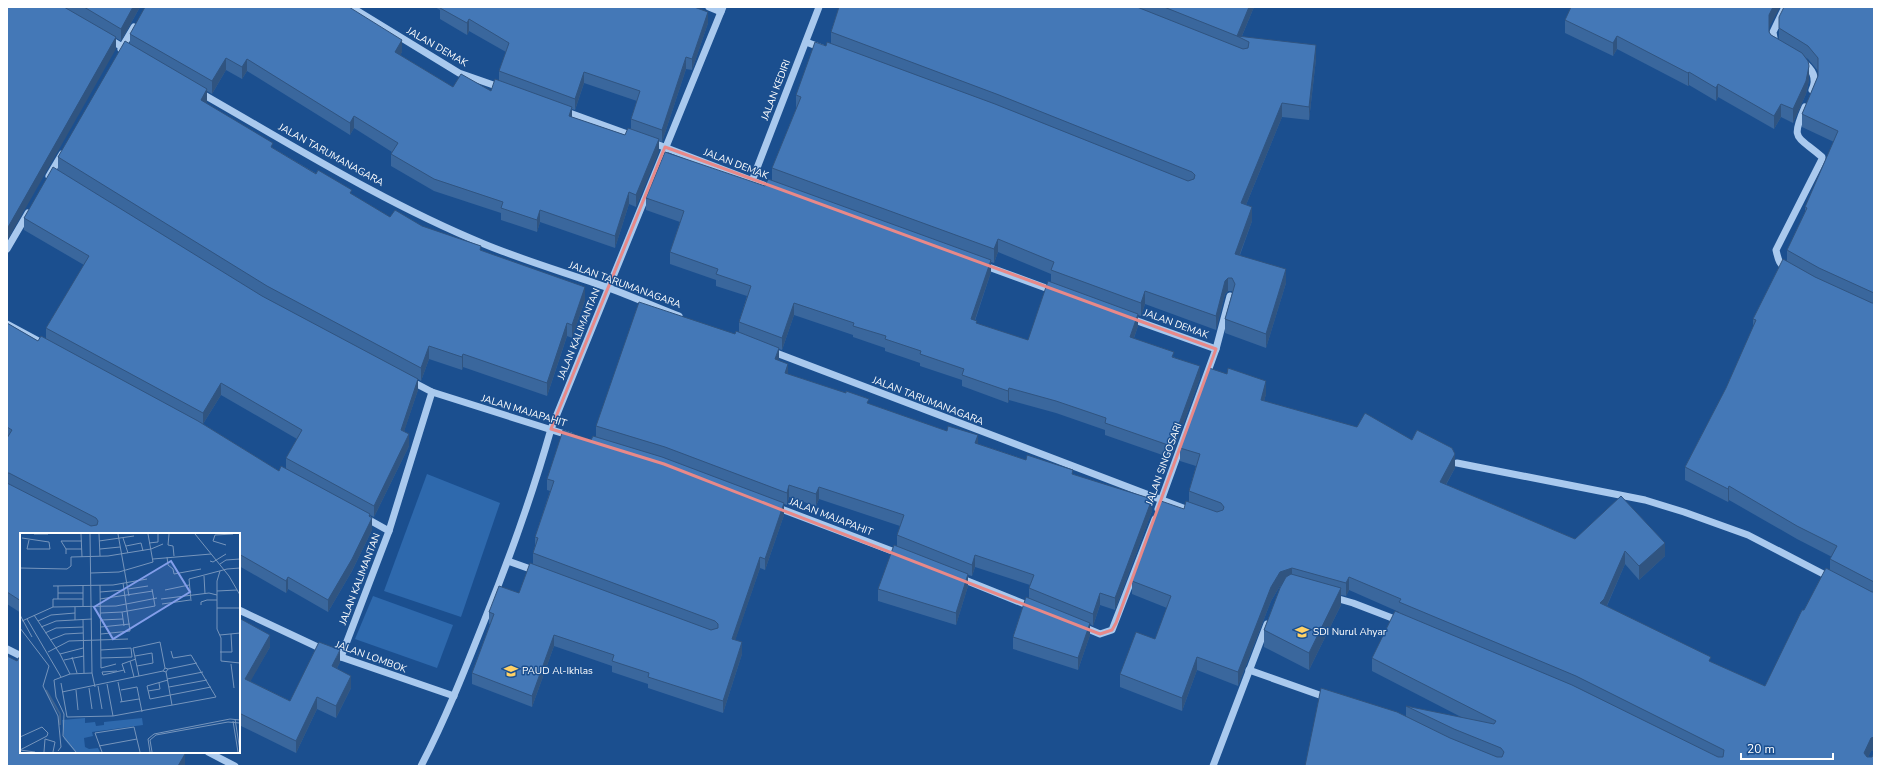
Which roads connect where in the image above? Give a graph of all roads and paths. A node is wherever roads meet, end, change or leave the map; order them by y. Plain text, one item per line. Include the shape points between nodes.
1 (351, 7) edge
2 (708, 7) edge
3 (819, 7) edge
4 (1785, 7) edge
5 (722, 9) edge
6 (138, 20) edge
7 (102, 35) edge
8 (806, 42) junction
9 (122, 47) junction
10 (1780, 48) edge
11 (828, 51) edge
12 (118, 54) edge
13 (136, 55) edge
14 (1792, 55) edge
15 (191, 87) edge
16 (511, 92) edge
17 (559, 109) edge
18 (67, 144) edge
19 (664, 147) junction
20 (752, 181) junction
21 (44, 185) edge
22 (782, 192) edge
23 (33, 204) edge
24 (7, 249) edge
25 (976, 262) edge
26 (1794, 273) edge
27 (609, 288) junction
28 (1058, 292) edge
29 (1230, 296) edge
30 (1118, 314) edge
31 (689, 320) edge
32 (7, 324) edge
33 (762, 348) edge
34 (1216, 349) junction
35 (56, 350) edge
36 (404, 377) edge
37 (432, 392) junction
38 (551, 429) junction
39 (581, 439) edge
40 (1457, 463) dead end
41 (1162, 499) junction
42 (767, 503) edge
43 (356, 513) edge
44 (1198, 513) edge
45 (389, 531) junction
46 (905, 556) edge
47 (508, 561) junction
48 (544, 574) edge
49 (956, 576) edge
50 (1839, 582) edge
51 (1326, 596) edge
52 (240, 610) edge
53 (1043, 611) edge
54 (1269, 617) edge
55 (1072, 623) edge
56 (1411, 626) edge
57 (7, 649) edge
58 (20, 656) edge
59 (341, 657) junction
60 (1249, 670) junction
61 (454, 696) junction
62 (1335, 700) edge
63 (210, 753) edge
64 (235, 766) edge
65 (421, 766) edge
66 (1213, 766) edge

1 - 16 street, JALAN DEMAK via 459,73
2 - 5 street
3 - 8 street, JALAN KEDIRI
4 - 10 street via 1773,32 1774,44
5 - 19 street, JALAN KALIMANTAN
6 - 9 street
7 - 9 street
8 - 11 street
8 - 20 street, JALAN KEDIRI
9 - 12 street
9 - 13 street
14 - 26 street via 1809,66 1815,84 1796,127 1797,133 1800,139 1822,157 1776,250 1782,266
15 - 27 street, JALAN TARUMANAGARA via 405,208 483,244
17 - 19 street, JALAN DEMAK
18 - 21 street via 55,174
19 - 20 street, JALAN DEMAK
19 - 27 street, JALAN KALIMANTAN
20 - 22 street, JALAN DEMAK
23 - 24 street
25 - 28 street
27 - 31 street, JALAN TARUMANAGARA
27 - 38 street, JALAN KALIMANTAN
29 - 34 street, JALAN SINGOSARI
30 - 34 street, JALAN DEMAK
32 - 35 street
33 - 41 street, JALAN TARUMANAGARA
34 - 41 street, JALAN SINGOSARI
36 - 37 street, JALAN MAJAPAHIT
37 - 38 street, JALAN MAJAPAHIT
37 - 45 street, JALAN KALIMANTAN
38 - 39 street, JALAN MAJAPAHIT
38 - 47 street, JALAN KALIMANTAN
40 - 50 street via 1645,500 1691,514 1748,535
41 - 44 street, JALAN TARUMANAGARA
41 - 55 street, JALAN SINGOSARI via 1112,630 1100,634
42 - 46 street, JALAN MAJAPAHIT
43 - 45 street
45 - 59 street, JALAN KALIMANTAN
47 - 48 street
47 - 61 street, JALAN KALIMANTAN
49 - 53 street
51 - 56 street via 1353,603
52 - 59 street, JALAN LOMBOK
54 - 60 street
57 - 58 street
59 - 61 street, JALAN LOMBOK
60 - 62 street
60 - 66 street
61 - 65 street, JALAN KALIMANTAN
63 - 64 street

